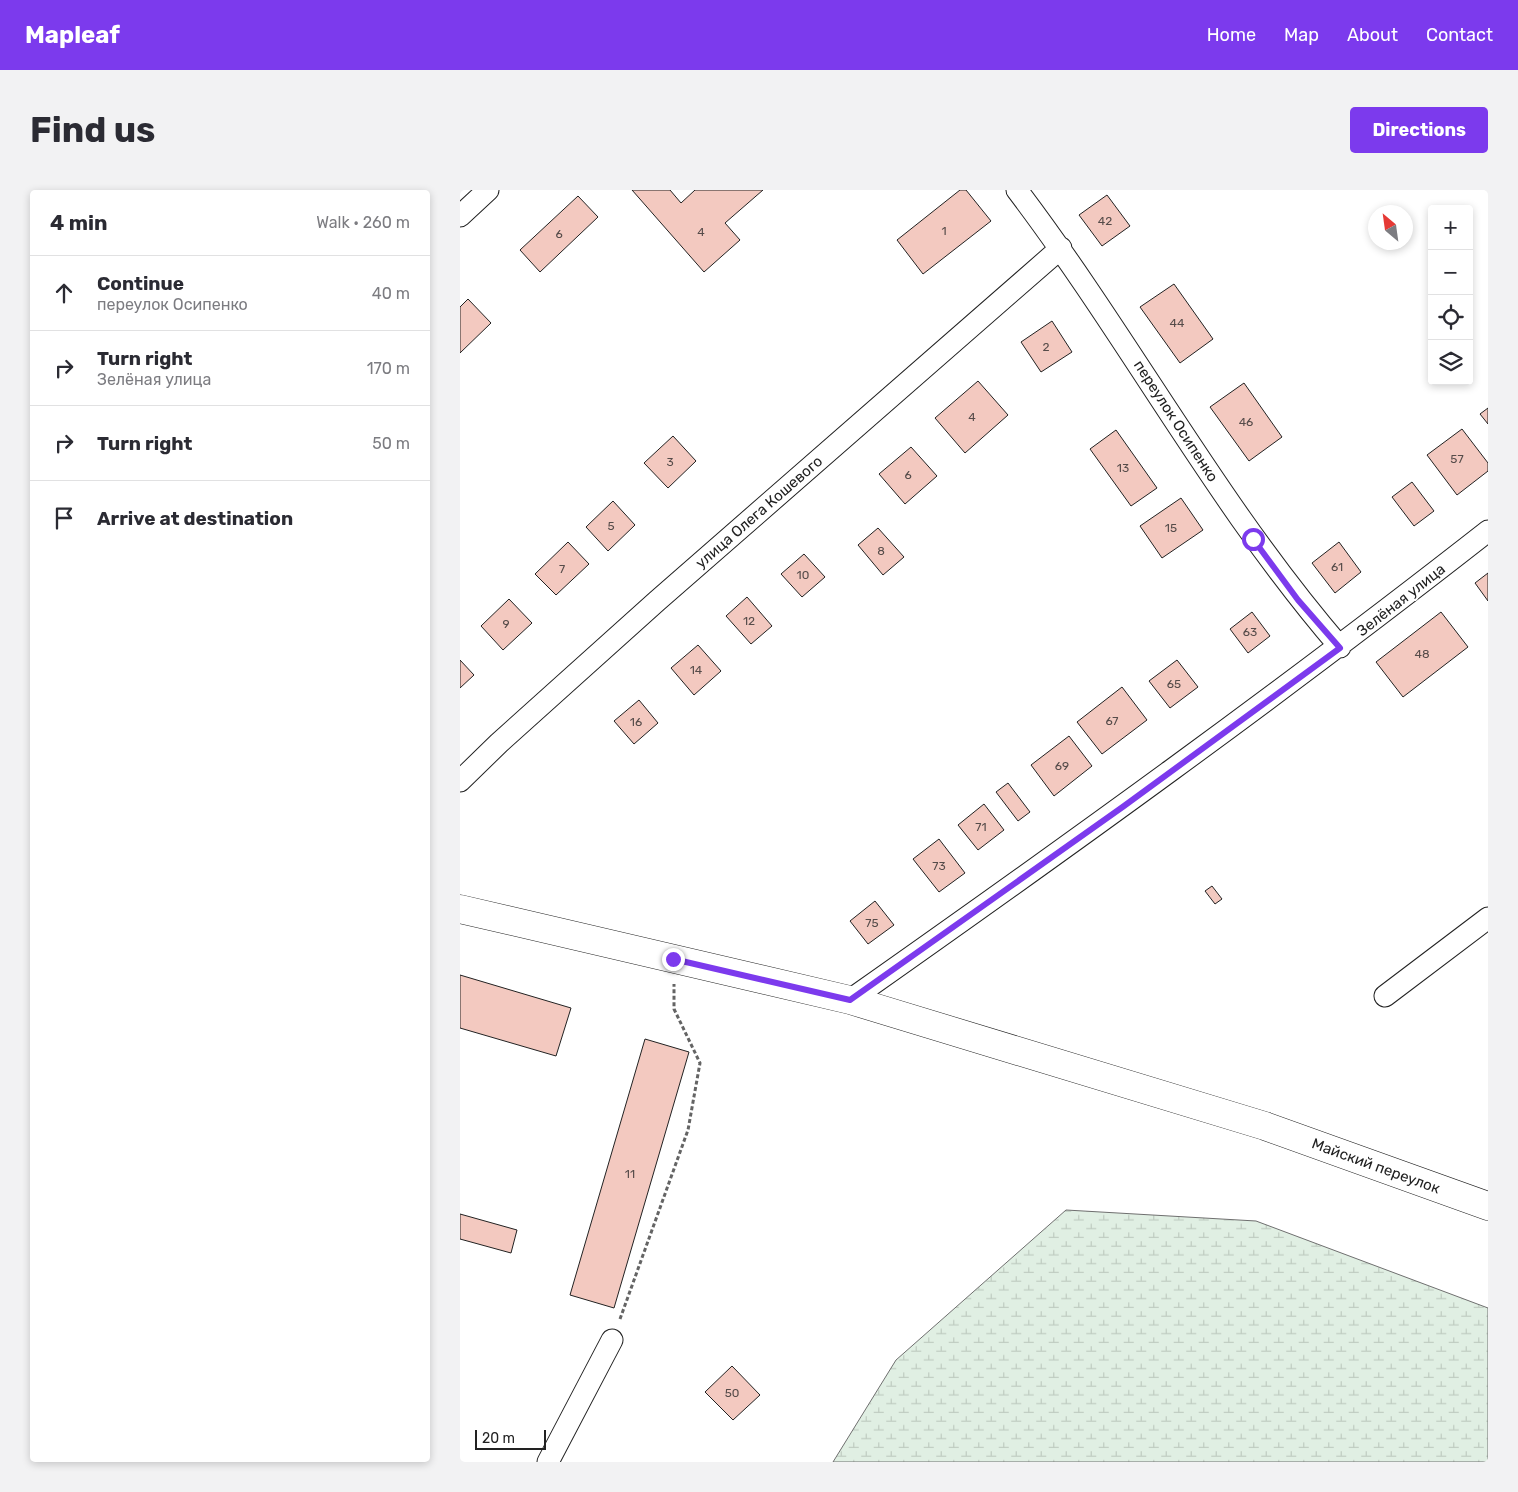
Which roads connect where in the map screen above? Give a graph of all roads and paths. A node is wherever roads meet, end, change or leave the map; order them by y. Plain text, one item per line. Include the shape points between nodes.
1 (488, 190) edge
2 (1017, 190) edge
3 (460, 216) edge
4 (1061, 248) junction
5 (1488, 532) edge
6 (1340, 648) junction
7 (460, 781) edge
8 (460, 909) edge
9 (1488, 918) edge
10 (673, 959) junction
11 (1384, 996) dead end
12 (850, 1000) junction
13 (1488, 1206) edge
14 (612, 1340) joint
15 (548, 1462) edge

1 - 3 street
2 - 4 street, переулок Осипенко
4 - 6 street, переулок Осипенко via 1253,539 1298,600
4 - 7 street, улица Олега Кошевого via 657,601
5 - 6 street, Зелёная улица
6 - 12 street, Зелёная улица
8 - 10 main road, Майский переулок
9 - 11 street
10 - 12 main road, Майский переулок
10 - 14 path via 674,1009 700,1063 688,1130 644,1259
12 - 13 main road, Майский переулок via 1264,1126
14 - 15 street

